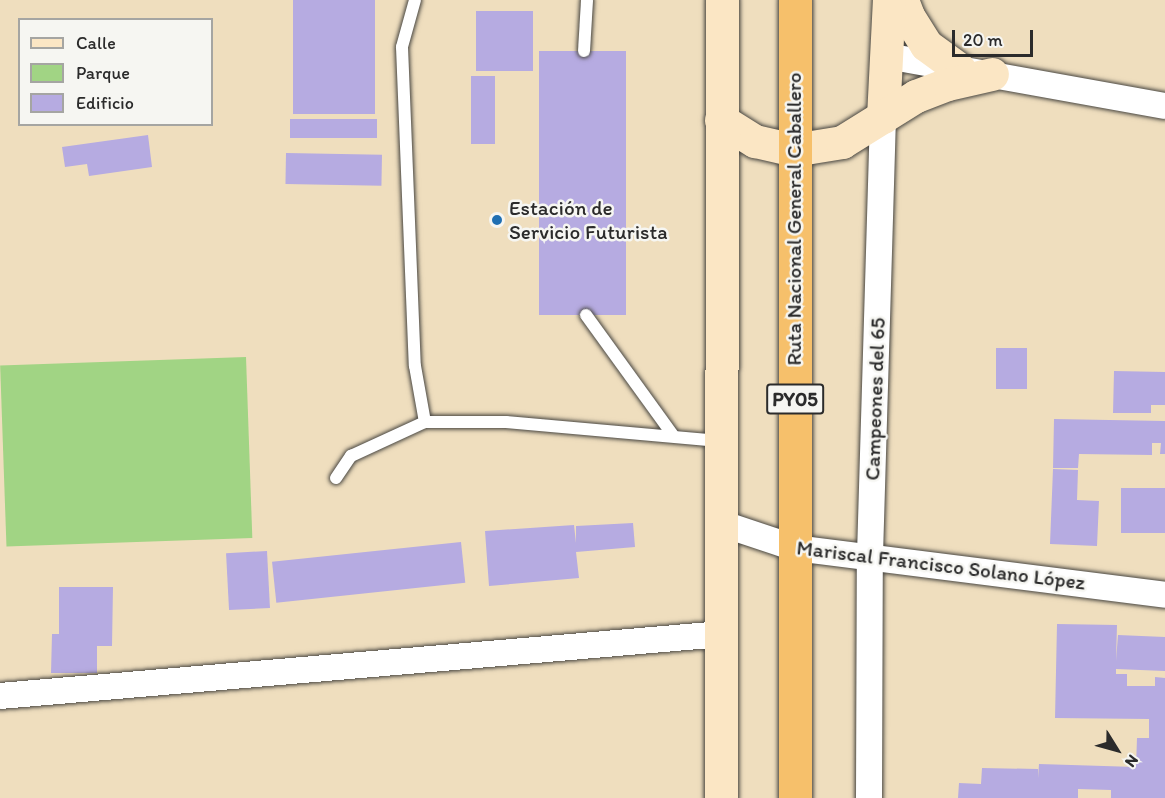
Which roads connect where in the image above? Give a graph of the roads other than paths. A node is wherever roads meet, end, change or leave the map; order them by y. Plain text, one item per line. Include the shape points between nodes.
1 (415, 0) edge
2 (586, 0) edge
3 (722, 0) edge
4 (795, 0) edge
5 (889, 0) edge
6 (902, 0) edge
7 (584, 51) dead end
8 (887, 56) junction
9 (958, 69) junction
10 (992, 74) junction
11 (1165, 106) edge
12 (883, 117) junction
13 (721, 120) junction
14 (794, 150) junction
15 (586, 315) dead end
16 (425, 422) junction
17 (672, 434) junction
18 (720, 441) junction
19 (336, 478) dead end
20 (720, 523) junction
21 (795, 548) junction
22 (870, 555) junction
23 (1165, 595) edge
24 (721, 634) junction
25 (0, 696) edge
26 (721, 798) edge
27 (795, 798) edge
28 (870, 798) edge

1 - 16 lane via 402,47 415,366
2 - 7 lane
3 - 13 street
4 - 14 highway, Ruta Nacional General Caballero / PY05
5 - 8 street, Campeones del 65
6 - 9 street via 926,45
8 - 9 street
8 - 12 street, Campeones del 65
9 - 10 street
10 - 11 street
10 - 12 street via 916,96
12 - 14 street via 842,142
12 - 22 street, Campeones del 65
13 - 14 street via 755,141
13 - 18 street
14 - 21 highway, Ruta Nacional General Caballero / PY05
15 - 17 lane
16 - 17 lane via 506,422
16 - 19 lane via 351,456
17 - 18 lane
18 - 20 street
20 - 21 street, Mariscal Francisco Solano López
20 - 24 street
21 - 22 street, Mariscal Francisco Solano López
21 - 27 highway, Ruta Nacional General Caballero / PY05
22 - 23 street, Mariscal Francisco Solano López
22 - 28 street, Campeones del 65
24 - 25 street
24 - 26 street

